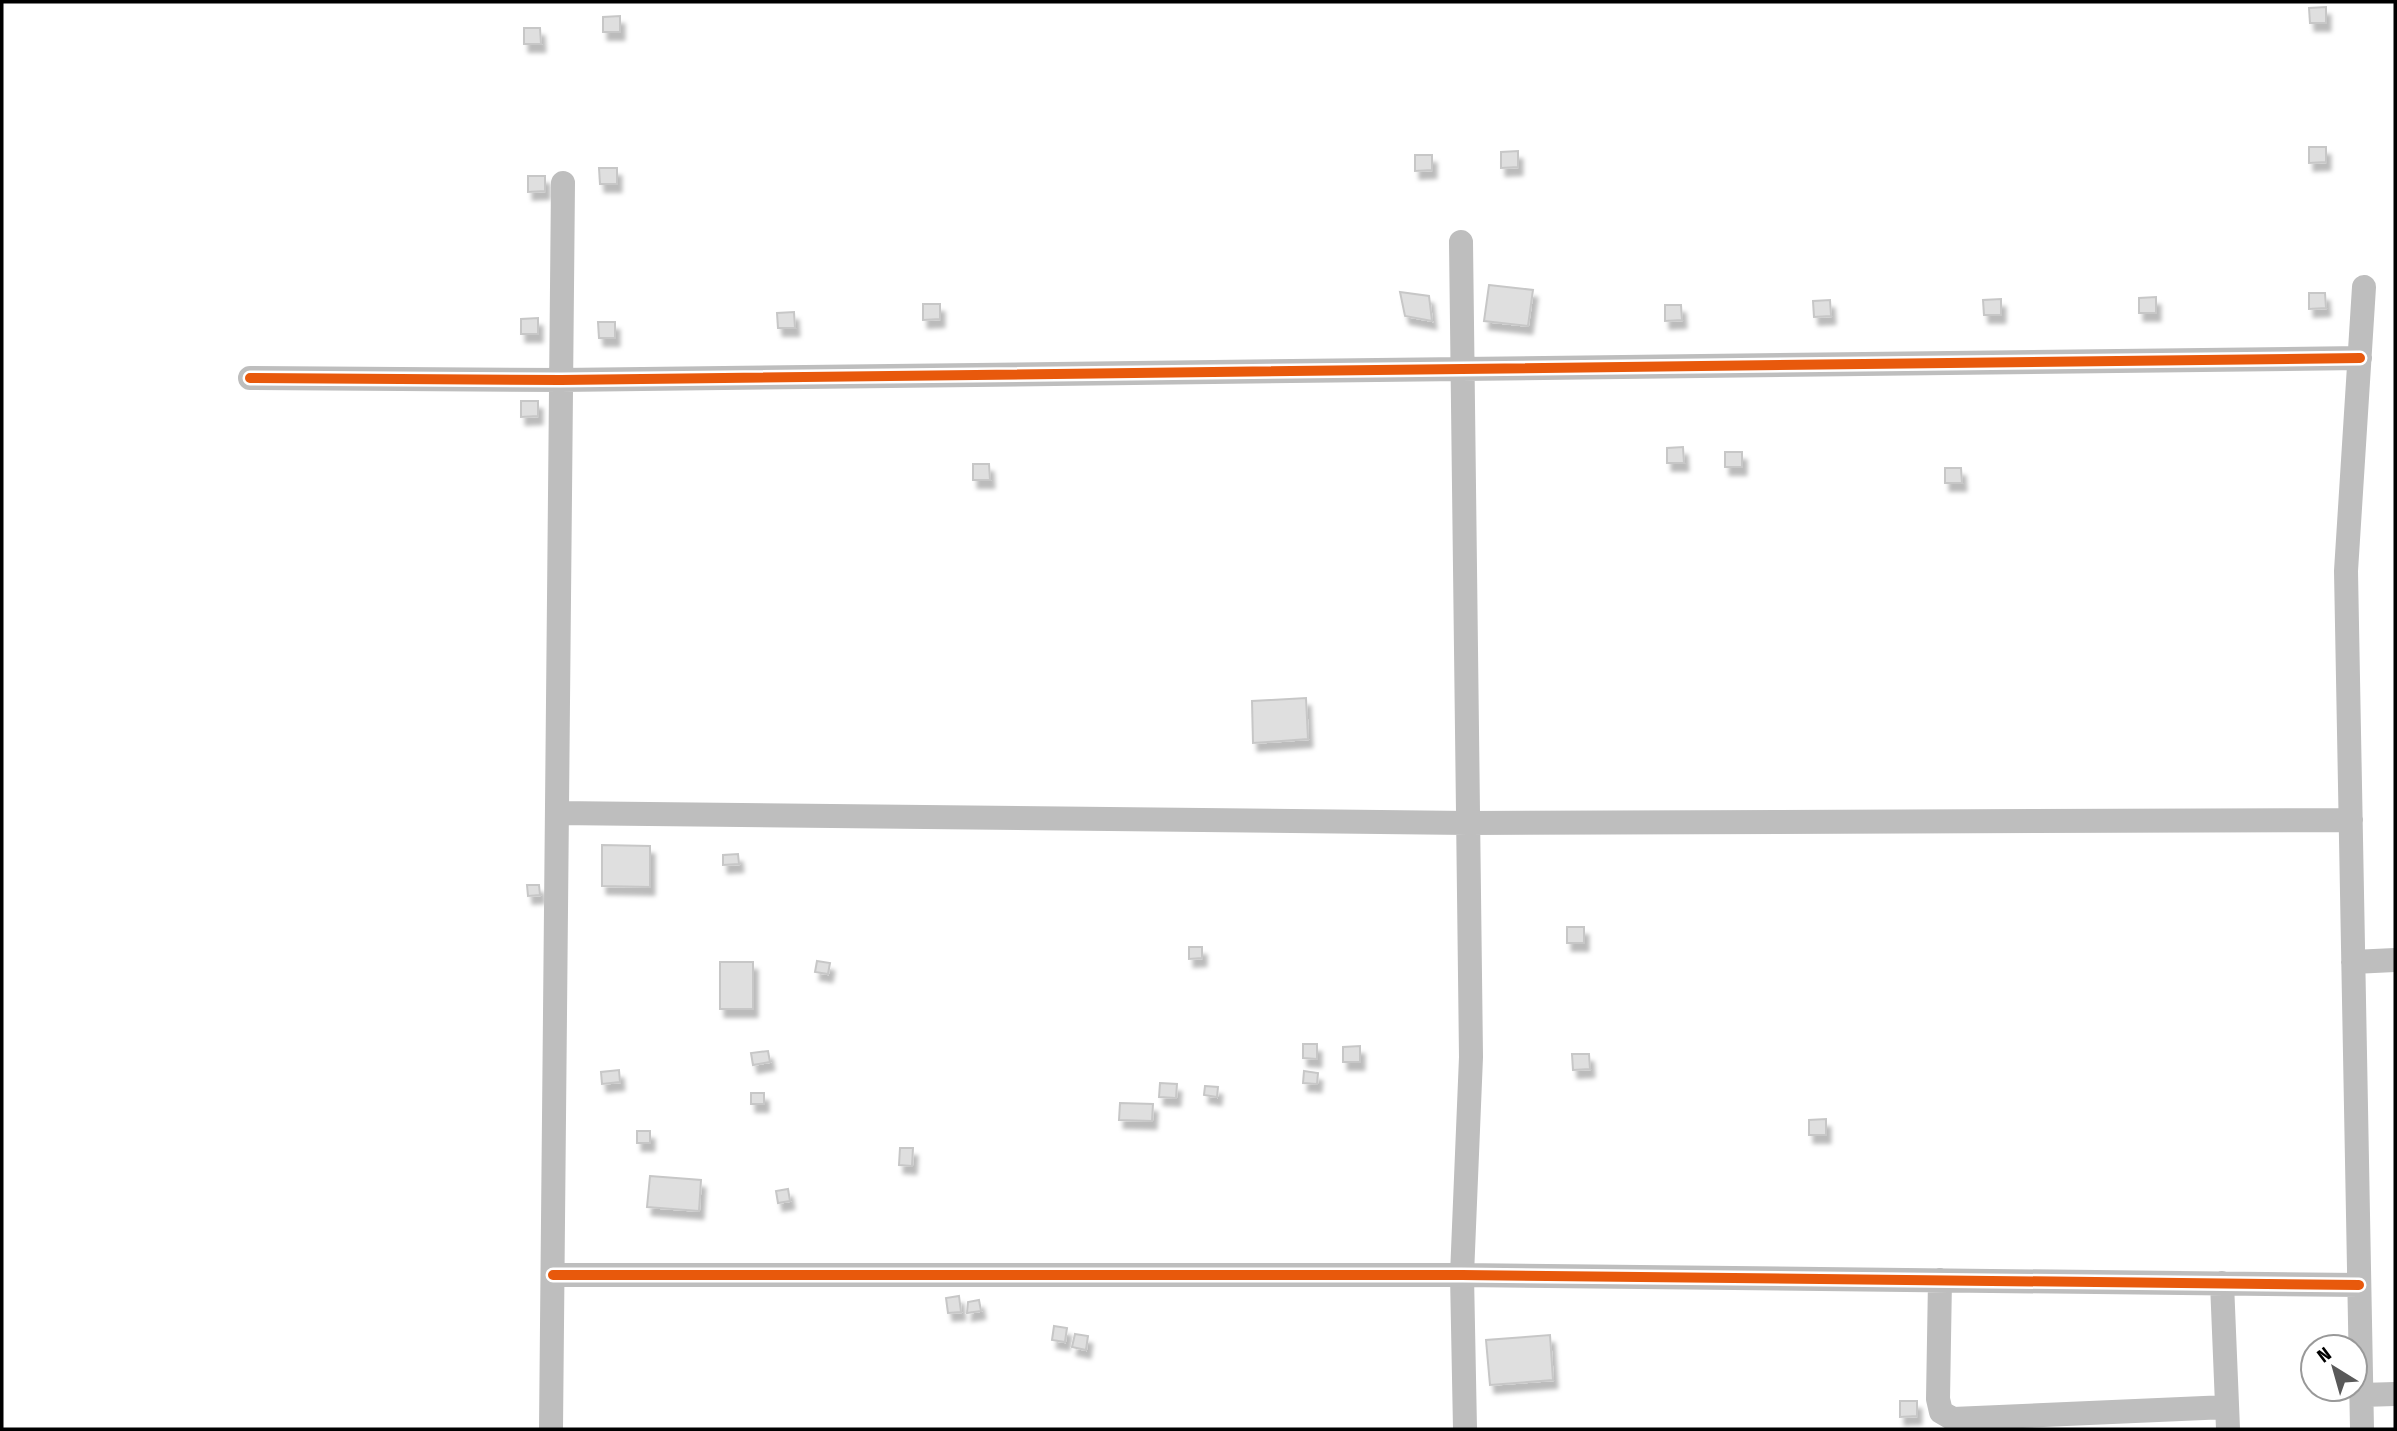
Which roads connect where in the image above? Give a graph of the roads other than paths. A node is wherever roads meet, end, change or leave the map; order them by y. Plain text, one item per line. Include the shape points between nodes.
1 (563, 183) dead end
2 (1461, 242) dead end
3 (2364, 287) dead end
4 (2360, 358) junction
5 (1462, 369) junction
6 (250, 378) dead end
7 (561, 380) junction
8 (557, 813) junction
9 (2351, 820) junction
10 (1468, 823) junction
11 (2395, 960) edge
12 (2353, 962) junction
13 (553, 1275) junction
14 (1462, 1275) junction
15 (1940, 1280) junction
16 (2222, 1283) junction
17 (2358, 1284) junction
18 (2359, 1333) edge
19 (2395, 1394) edge
20 (2369, 1395) edge
21 (2361, 1403) edge
22 (2227, 1418) edge
23 (551, 1429) edge
24 (1465, 1429) edge
25 (2362, 1429) edge

1 - 7 street
2 - 5 street
3 - 4 street
4 - 5 street
4 - 9 street via 2347,570
5 - 7 street
5 - 10 street
6 - 7 street
7 - 8 street
8 - 10 street
8 - 13 street
9 - 10 street
9 - 12 street
10 - 14 street via 1471,1057
11 - 12 street
12 - 17 street
13 - 14 street
13 - 23 street
14 - 15 street
14 - 24 street
15 - 16 street
15 - 22 street via 1938,1399 1941,1412 1953,1419
16 - 17 street
16 - 22 street
17 - 18 street
19 - 20 street
21 - 25 street

